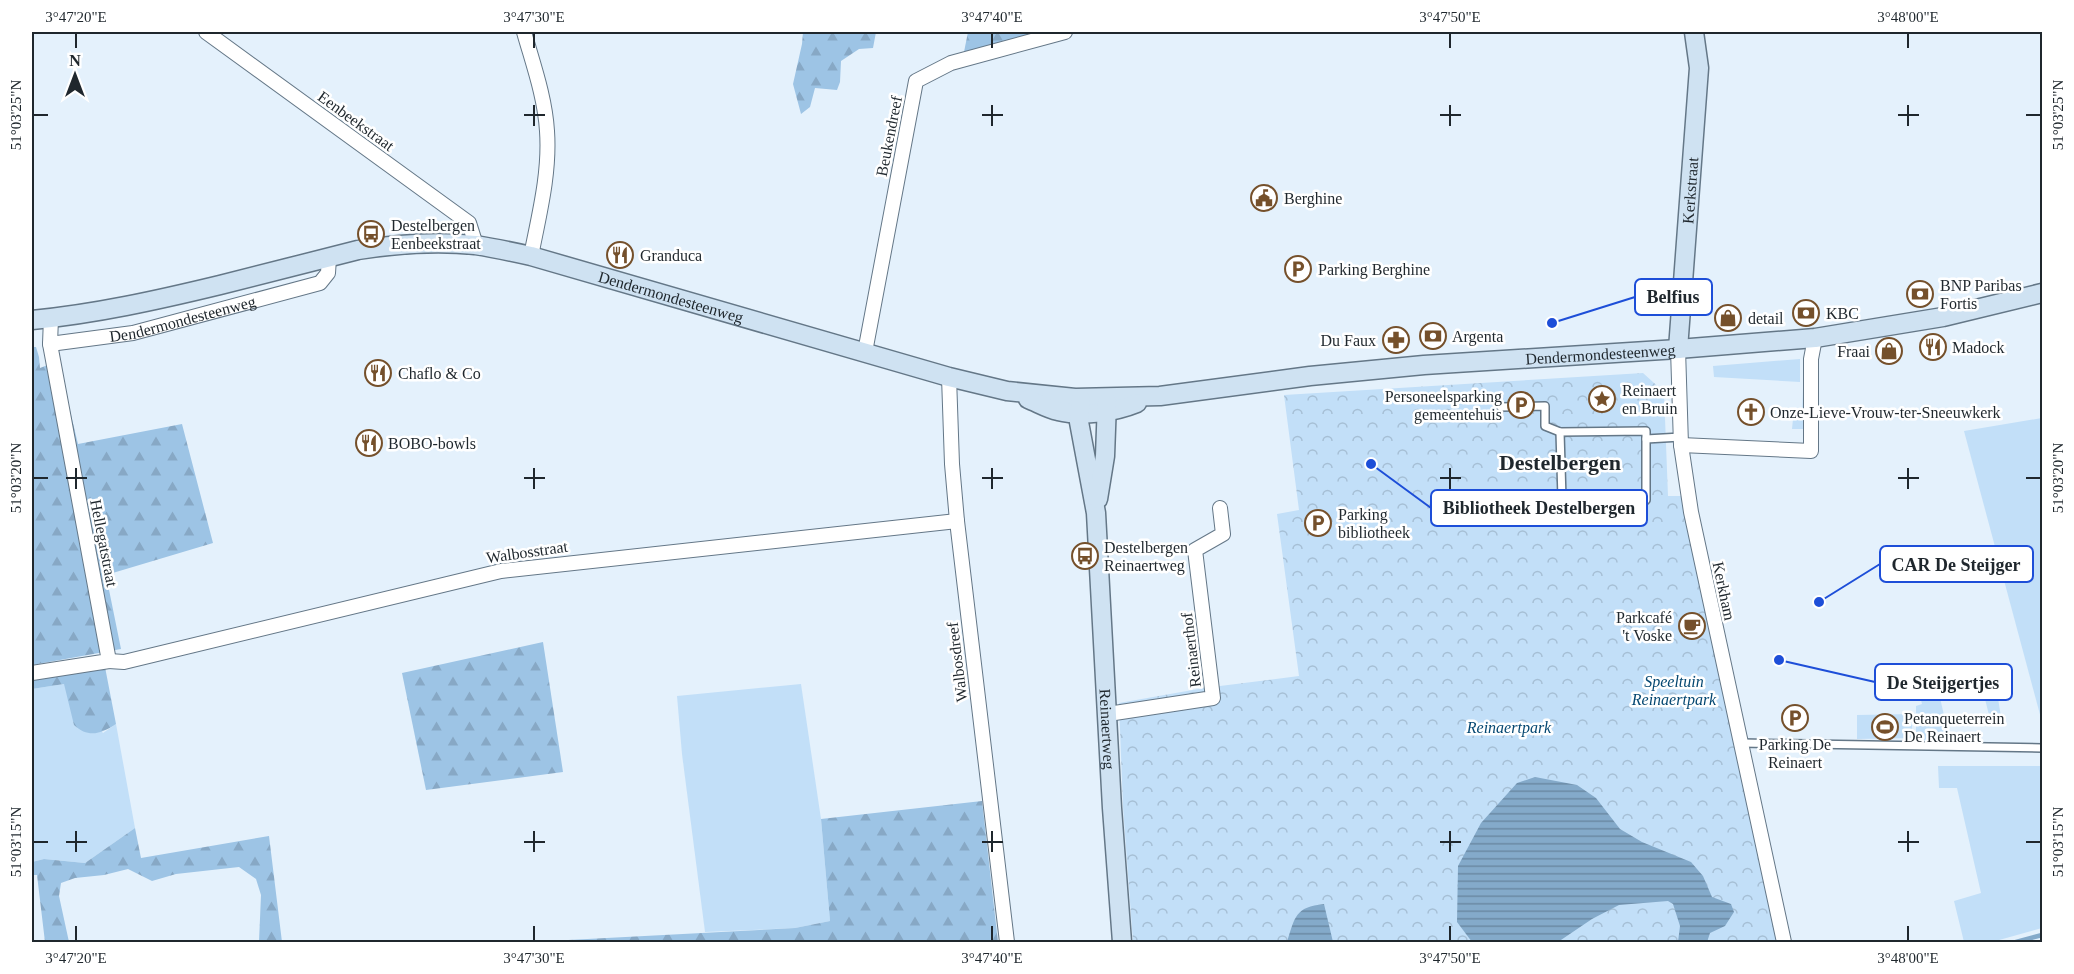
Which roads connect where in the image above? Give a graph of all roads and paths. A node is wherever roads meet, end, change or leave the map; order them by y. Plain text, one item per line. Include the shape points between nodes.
1 (206, 32) edge
2 (524, 32) edge
3 (1065, 32) edge
4 (1694, 32) edge
5 (476, 245) junction
6 (531, 256) junction
7 (329, 258) junction
8 (2043, 293) edge
9 (51, 318) junction
10 (32, 320) edge
11 (1815, 338) junction
12 (50, 344) junction
13 (1678, 349) junction
14 (864, 352) junction
15 (949, 376) junction
16 (1106, 405) junction
17 (1081, 406) junction
18 (1501, 407) dead end
19 (1560, 432) junction
20 (1646, 438) junction
21 (1681, 441) junction
22 (1220, 508) dead end
23 (1096, 513) junction
24 (957, 521) junction
25 (109, 661) junction
26 (32, 673) edge
27 (1108, 714) junction
28 (1742, 742) junction
29 (2043, 748) edge
30 (1007, 942) edge
31 (1122, 942) edge
32 (1784, 942) edge

1 - 5 street, Eenbeekstraat via 469,223
2 - 6 street via 548,131 547,171
3 - 14 street, Beukendreef via 951,63 916,81
4 - 13 main road, Kerkstraat via 1700,68
5 - 6 main road, Dendermondesteenweg
5 - 7 main road, Dendermondesteenweg via 384,246
6 - 14 main road, Dendermondesteenweg
7 - 9 main road, Dendermondesteenweg via 179,295
7 - 12 street, Dendermondesteenweg via 328,273 320,283 133,333
8 - 11 main road, Dendermondesteenweg via 1944,317
9 - 10 main road, Dendermondesteenweg
9 - 12 street, Hellegatstraat
11 - 13 main road, Dendermondesteenweg
11 - 21 street via 1811,359 1811,451
12 - 25 street, Hellegatstraat
13 - 16 main road, Dendermondesteenweg via 1310,376 1156,396 1131,406
13 - 21 street, Kerkham
14 - 15 main road, Dendermondesteenweg
15 - 17 main road, Dendermondesteenweg
15 - 24 street, Walbosdreef
16 - 17 main road, Dendermondesteenweg
16 - 23 main road, Reinaertweg via 1105,456
17 - 23 main road, Reinaertweg via 1082,438
18 - 19 lane via 1545,406 1545,426
19 - 20 lane via 1646,431
19 - 20 lane via 1562,500 1570,510 1642,506 1646,500
20 - 21 lane
21 - 28 street, Kerkham via 1690,512
22 - 27 street, Reinaerthof via 1223,534 1195,550 1213,698
23 - 27 main road, Reinaertweg
24 - 25 street, Walbosstraat via 501,571 124,662
24 - 30 street, Walbosdreef
25 - 26 street
27 - 31 main road, Reinaertweg
28 - 29 lane
28 - 32 street, Kerkham

